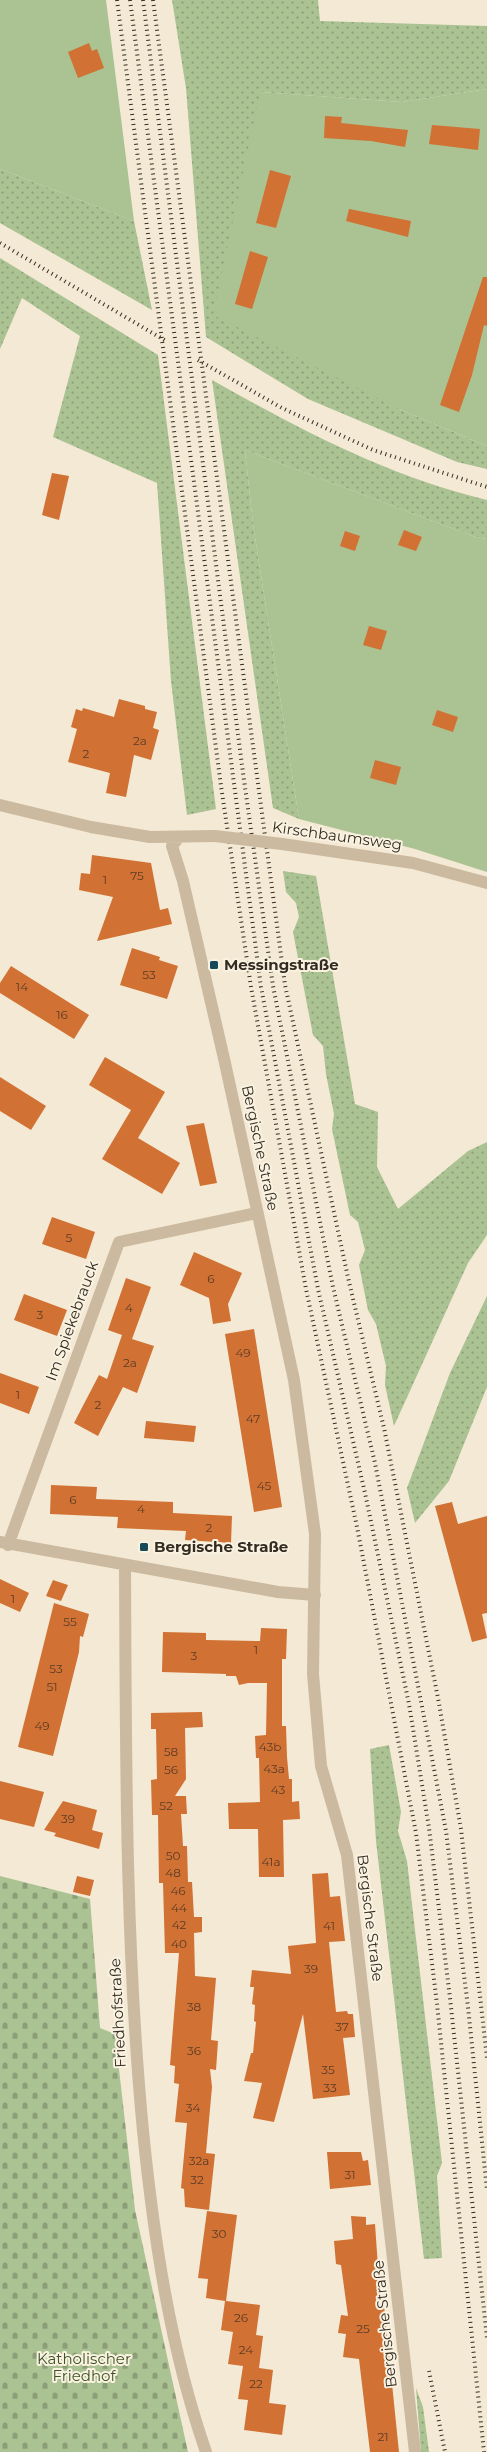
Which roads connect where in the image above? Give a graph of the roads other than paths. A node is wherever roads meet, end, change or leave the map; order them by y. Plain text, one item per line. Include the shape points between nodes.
1 (0, 805) edge
2 (179, 837) junction
3 (487, 883) edge
4 (256, 1213) junction
5 (4, 1544) edge
6 (125, 1564) junction
7 (315, 1595) junction
8 (206, 2452) edge
9 (415, 2452) edge

1 - 2 street via 91,827 150,837
2 - 3 street, Kirschbaumsweg, bridge via 215,836 413,863
2 - 4 street, Bergische Straße via 172,846 173,852 183,881 225,1063
4 - 5 street, Im Spiekebrauck via 119,1242
4 - 7 street, Bergische Straße via 294,1380 315,1534
5 - 6 street
6 - 7 street via 278,1592
6 - 8 street, Friedhofstraße via 126,1833 134,2039 151,2209 164,2290 178,2358
7 - 9 street, Bergische Straße via 313,1674 321,1766 347,1855

